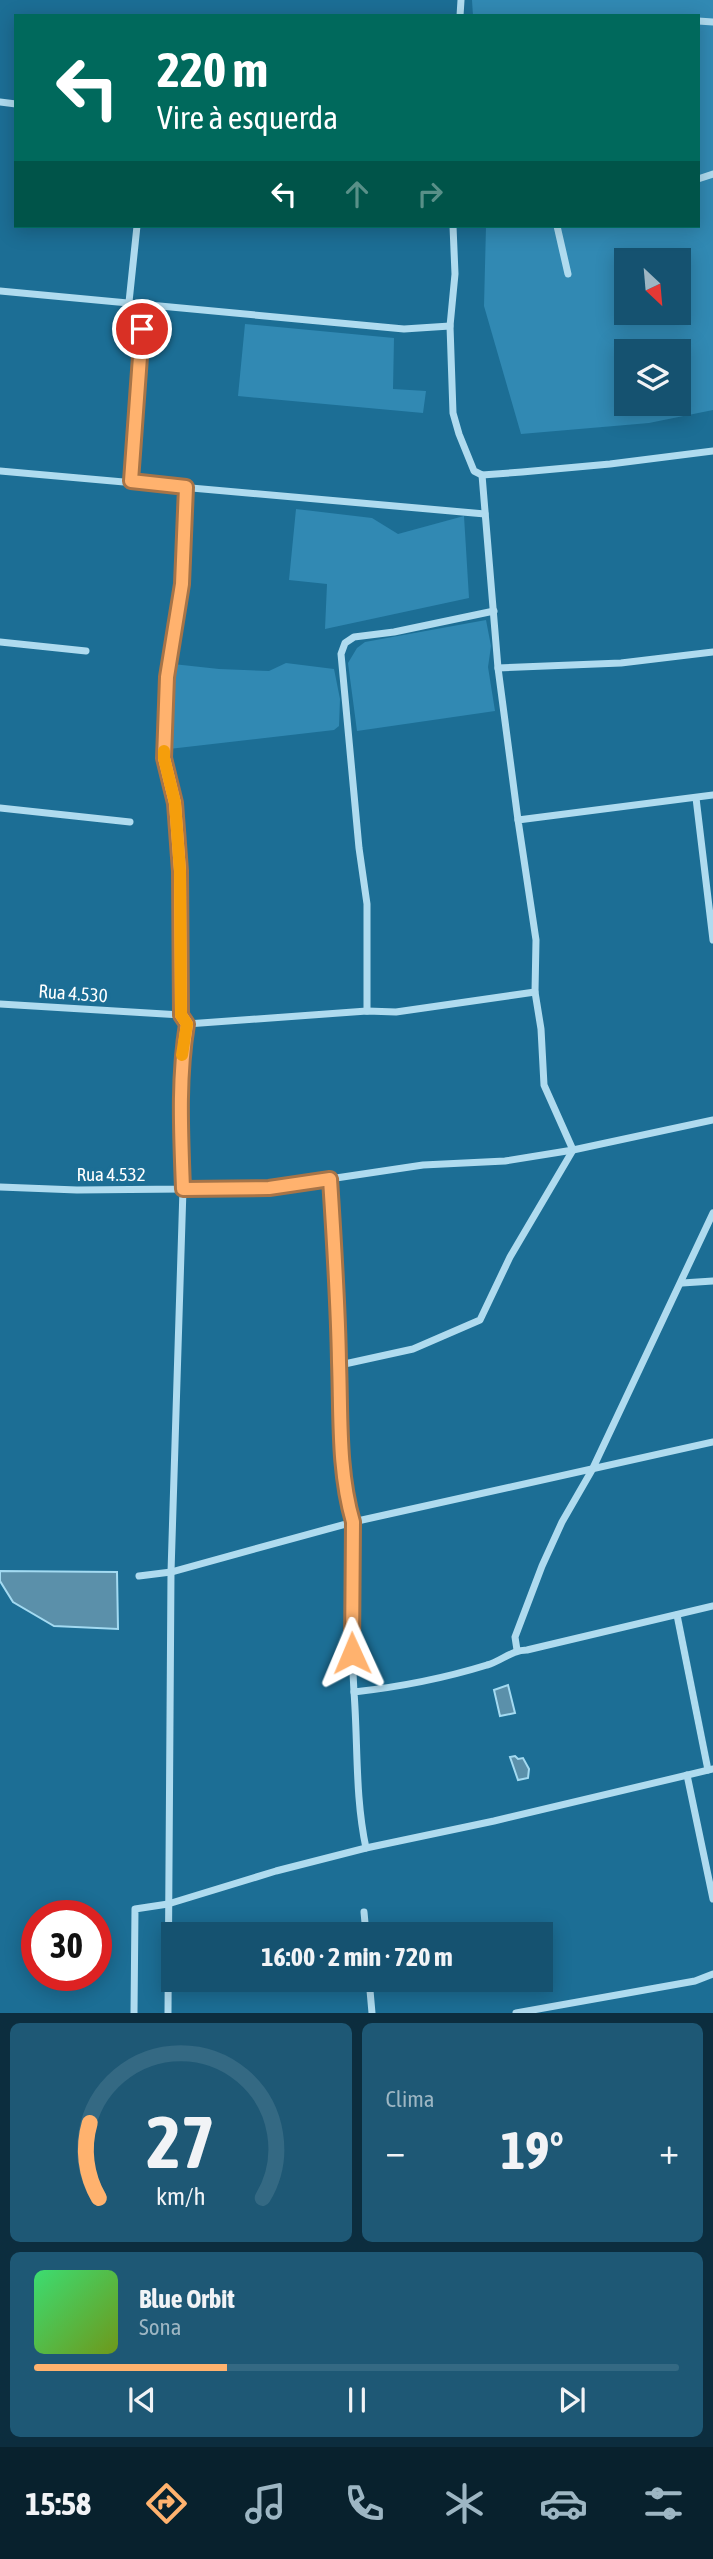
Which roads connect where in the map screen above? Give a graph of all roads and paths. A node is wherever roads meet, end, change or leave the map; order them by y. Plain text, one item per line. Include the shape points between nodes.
1 (137, 228) edge
2 (453, 228) edge
3 (557, 228) edge
4 (568, 274) dead end
5 (0, 290) edge
6 (129, 302) junction
7 (143, 303) junction
8 (450, 326) junction
9 (713, 451) edge
10 (0, 471) edge
11 (482, 475) junction
12 (131, 481) junction
13 (186, 487) junction
14 (485, 514) junction
15 (494, 611) junction
16 (0, 642) edge
17 (86, 651) dead end
18 (713, 652) edge
19 (498, 668) junction
20 (713, 796) edge
21 (695, 798) junction
22 (0, 808) edge
23 (518, 820) junction
24 (130, 822) dead end
25 (713, 940) edge
26 (535, 992) junction
27 (0, 1004) edge
28 (367, 1011) junction
29 (181, 1015) junction
30 (187, 1024) junction
31 (713, 1120) edge
32 (573, 1150) junction
33 (330, 1179) junction
34 (0, 1187) edge
35 (183, 1189) junction
36 (713, 1213) edge
37 (713, 1281) edge
38 (681, 1283) junction
39 (340, 1365) junction
40 (713, 1442) edge
41 (592, 1470) junction
42 (353, 1522) junction
43 (171, 1572) junction
44 (139, 1576) dead end
45 (713, 1606) edge
46 (677, 1615) junction
47 (517, 1650) junction
48 (354, 1692) junction
49 (711, 1770) edge
50 (687, 1775) junction
51 (366, 1848) junction
52 (713, 1899) edge
53 (168, 1904) junction
54 (364, 1912) dead end
55 (365, 1922) edge
56 (713, 1974) edge
57 (370, 1992) edge
58 (134, 2013) edge
59 (168, 2013) edge
60 (372, 2013) edge
61 (516, 2013) edge

1 - 6 street
2 - 8 street
3 - 4 street
5 - 6 street
6 - 7 street
7 - 8 street via 404,329
7 - 12 street
8 - 11 street via 453,413 474,471
9 - 11 street
10 - 12 street
11 - 14 street
12 - 13 street
13 - 14 street
13 - 29 street via 182,584 167,677 164,758 175,803 180,871
14 - 15 street
15 - 19 street
15 - 28 street via 354,637 345,643 341,654 369,927
16 - 17 street
18 - 19 street via 621,663
19 - 23 street
20 - 21 street
21 - 23 street
21 - 25 street
22 - 24 street
23 - 26 street via 536,940
26 - 28 street via 396,1012
26 - 32 street via 544,1085
27 - 29 street, Rua 4.530
28 - 30 street
29 - 30 street
30 - 35 street via 180,1093
31 - 32 street, Rua 4.532
32 - 33 street, Rua 4.532
32 - 39 street via 480,1320 413,1349
33 - 35 street, Rua 4.532 via 269,1188
33 - 39 street
34 - 35 street, Rua 4.532
35 - 43 street
36 - 38 street
37 - 38 street
38 - 41 street
39 - 42 street via 341,1445
40 - 41 street
41 - 42 street
41 - 47 street via 542,1566 515,1637
42 - 43 street
42 - 48 street
43 - 44 street
43 - 53 street
45 - 46 street
46 - 47 street
46 - 49 street
47 - 48 street via 491,1665
48 - 51 street via 358,1791
49 - 50 street
50 - 51 street
50 - 52 street
51 - 53 street
53 - 58 street via 135,1909
53 - 59 street
54 - 55 street
56 - 61 street
57 - 60 street

